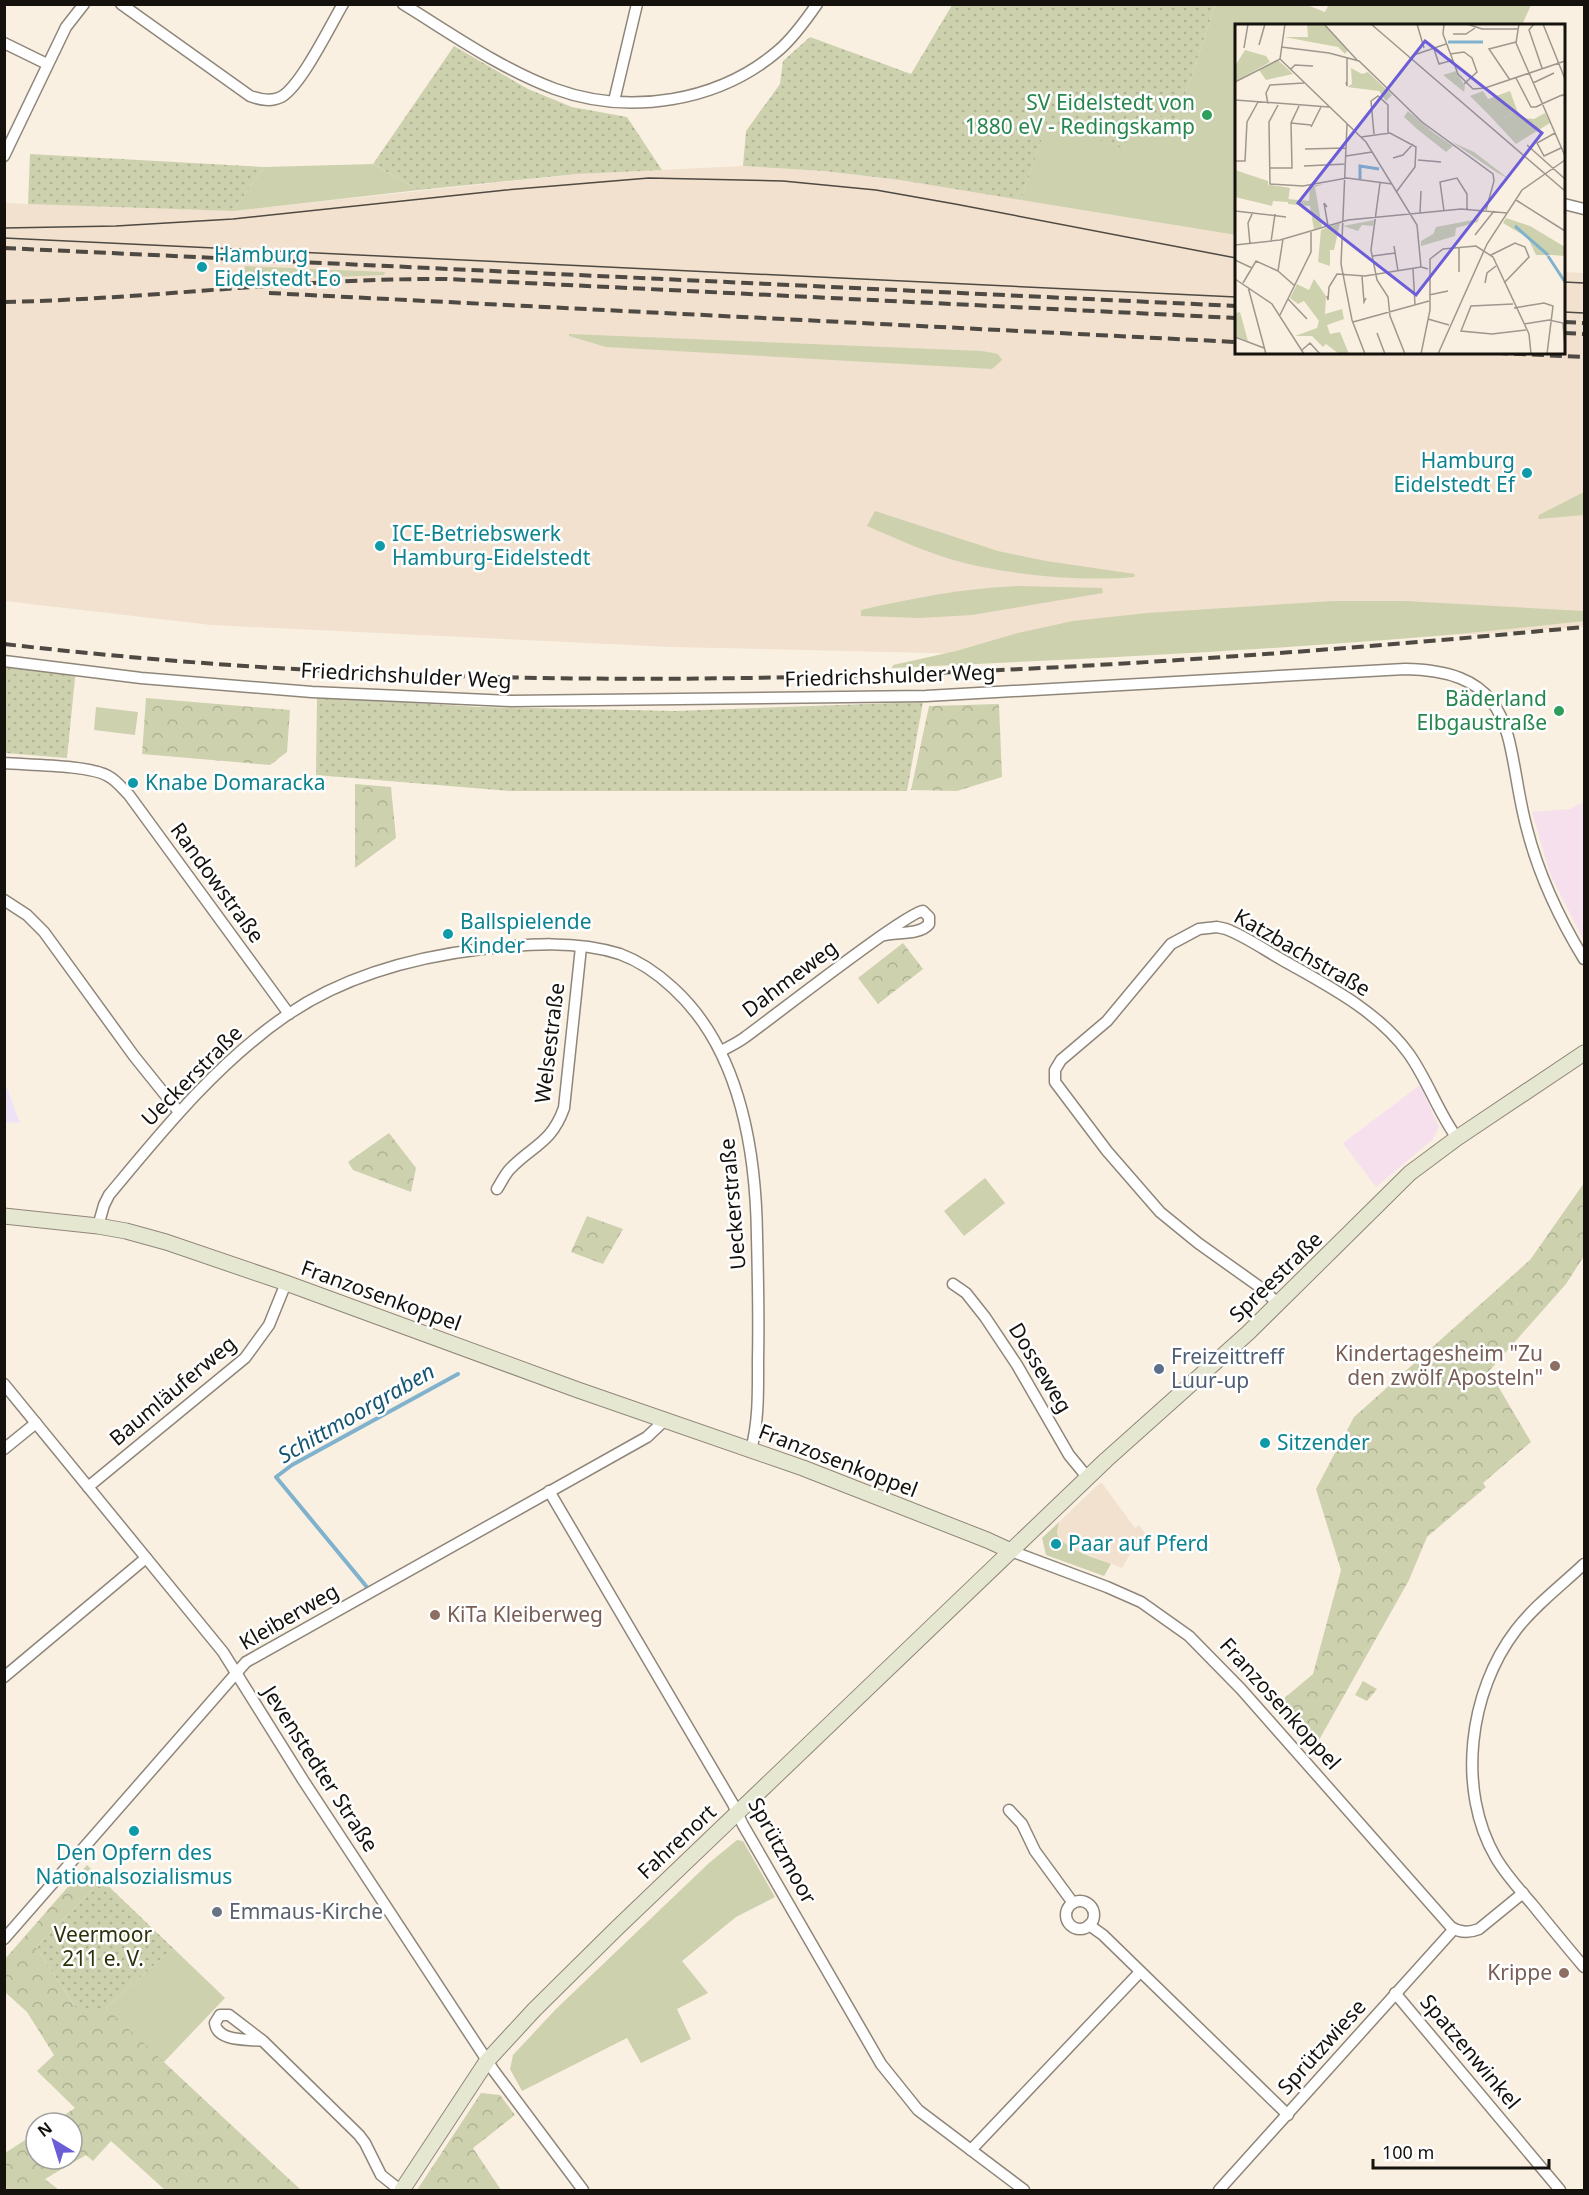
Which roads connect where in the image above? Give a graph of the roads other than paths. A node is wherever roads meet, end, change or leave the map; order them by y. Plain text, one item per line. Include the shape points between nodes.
1 (84, 4) edge
2 (121, 4) edge
3 (343, 4) edge
4 (403, 4) edge
5 (637, 4) edge
6 (818, 4) edge
7 (4, 43) edge
8 (47, 64) junction
9 (614, 101) junction
10 (4, 156) edge
11 (1565, 204) edge
12 (1584, 209) edge
13 (4, 661) edge
14 (4, 764) edge
15 (4, 900) edge
16 (881, 936) dead end
17 (580, 947) junction
18 (1584, 959) edge
19 (289, 1014) junction
20 (721, 1051) junction
21 (1584, 1053) edge
22 (179, 1112) junction
23 (1457, 1138) junction
24 (497, 1190) dead end
25 (4, 1216) edge
26 (98, 1226) junction
27 (286, 1283) junction
28 (953, 1284) dead end
29 (1278, 1304) junction
30 (4, 1384) edge
31 (666, 1419) junction
32 (36, 1423) junction
33 (4, 1449) edge
34 (751, 1450) junction
35 (1088, 1478) junction
36 (88, 1487) junction
37 (549, 1491) junction
38 (1011, 1551) junction
39 (146, 1558) junction
40 (1584, 1564) edge
41 (237, 1674) junction
42 (4, 1677) edge
43 (1009, 1810) dead end
44 (738, 1814) junction
45 (1523, 1893) junction
46 (1073, 1903) junction
47 (1089, 1925) junction
48 (1454, 1929) junction
49 (4, 1938) edge
50 (1582, 1959) edge
51 (1140, 1972) junction
52 (1395, 1994) junction
53 (263, 2041) dead end
54 (487, 2061) junction
55 (1288, 2115) junction
56 (971, 2150) junction
57 (401, 2190) edge
58 (583, 2190) edge
59 (1024, 2190) edge
60 (1219, 2190) edge
61 (1560, 2190) edge

1 - 8 street via 66,27
2 - 3 street via 260,100 280,97 296,84
4 - 9 street via 539,83 568,94
5 - 9 street
6 - 9 street via 779,49 717,87 669,100
7 - 8 street
8 - 10 street
11 - 12 street
13 - 18 street, Friedrichshulder Weg via 141,678 312,692 511,701 926,696 1405,669 1439,671 1473,685 1488,698 1504,722 1537,862 1559,915
14 - 19 street, Randowstraße via 92,771 114,780 129,795
15 - 22 street via 44,932
16 - 20 street, Dahmeweg
17 - 19 street, Ueckerstraße via 545,945 448,953 370,975
17 - 20 street, Ueckerstraße via 620,954 659,976 700,1017
17 - 24 street, Welsestraße via 564,1108 549,1137 509,1170
19 - 22 street, Ueckerstraße via 231,1059
20 - 34 street, Ueckerstraße via 746,1125 756,1194 758,1406
21 - 23 street, Spreestraße
22 - 26 street, Ueckerstraße via 109,1195
23 - 29 street, Spreestraße via 1410,1173
23 - 29 street, Katzbachstraße via 1408,1053 1386,1027 1361,1008 1226,929 1199,929 1171,944 1107,1021 1061,1060 1055,1070 1055,1082 1160,1212
25 - 26 street, Franzosenkoppel
26 - 27 street, Franzosenkoppel via 166,1242
27 - 31 street, Franzosenkoppel
27 - 36 street, Baumläuferweg via 269,1325 245,1358
28 - 35 street, Dosseweg via 966,1293 985,1317 1069,1455
29 - 35 street, Spreestraße
30 - 32 street, Jevenstedter Straße
31 - 34 street, Franzosenkoppel
31 - 37 street, Kleiberweg via 647,1437
32 - 33 street
32 - 36 street, Jevenstedter Straße
34 - 38 street, Franzosenkoppel
35 - 38 street, Spreestraße
36 - 39 street, Jevenstedter Straße
37 - 41 street, Kleiberweg via 246,1662
37 - 44 street, Sprützmoor
38 - 44 street, Fahrenort
38 - 48 street, Franzosenkoppel via 1141,1602 1189,1636
39 - 41 street, Jevenstedter Straße
39 - 42 street
40 - 45 street via 1532,1613 1506,1645 1483,1695 1475,1730 1473,1785 1480,1818 1496,1858
41 - 49 street, Kleiberweg
41 - 54 street, Jevenstedter Straße
43 - 46 street
44 - 54 street, Fahrenort via 553,1991
44 - 56 street, Sprützmoor via 881,2064 918,2110
45 - 48 street via 1479,1929
45 - 50 street
46 - 47 street via 1083,1901 1091,1906 1094,1916
46 - 47 street via 1067,1911 1068,1921 1076,1928
47 - 51 street
48 - 52 street, Sprützwiese
51 - 55 street
51 - 56 street
52 - 55 street, Sprützwiese
52 - 61 street, Spatzenwinkel
53 - 57 street via 359,2135 376,2169
54 - 57 street, Fahrenort
54 - 58 street, Jevenstedter Straße
55 - 60 street, Sprützwiese
56 - 59 street, Sprützmoor

